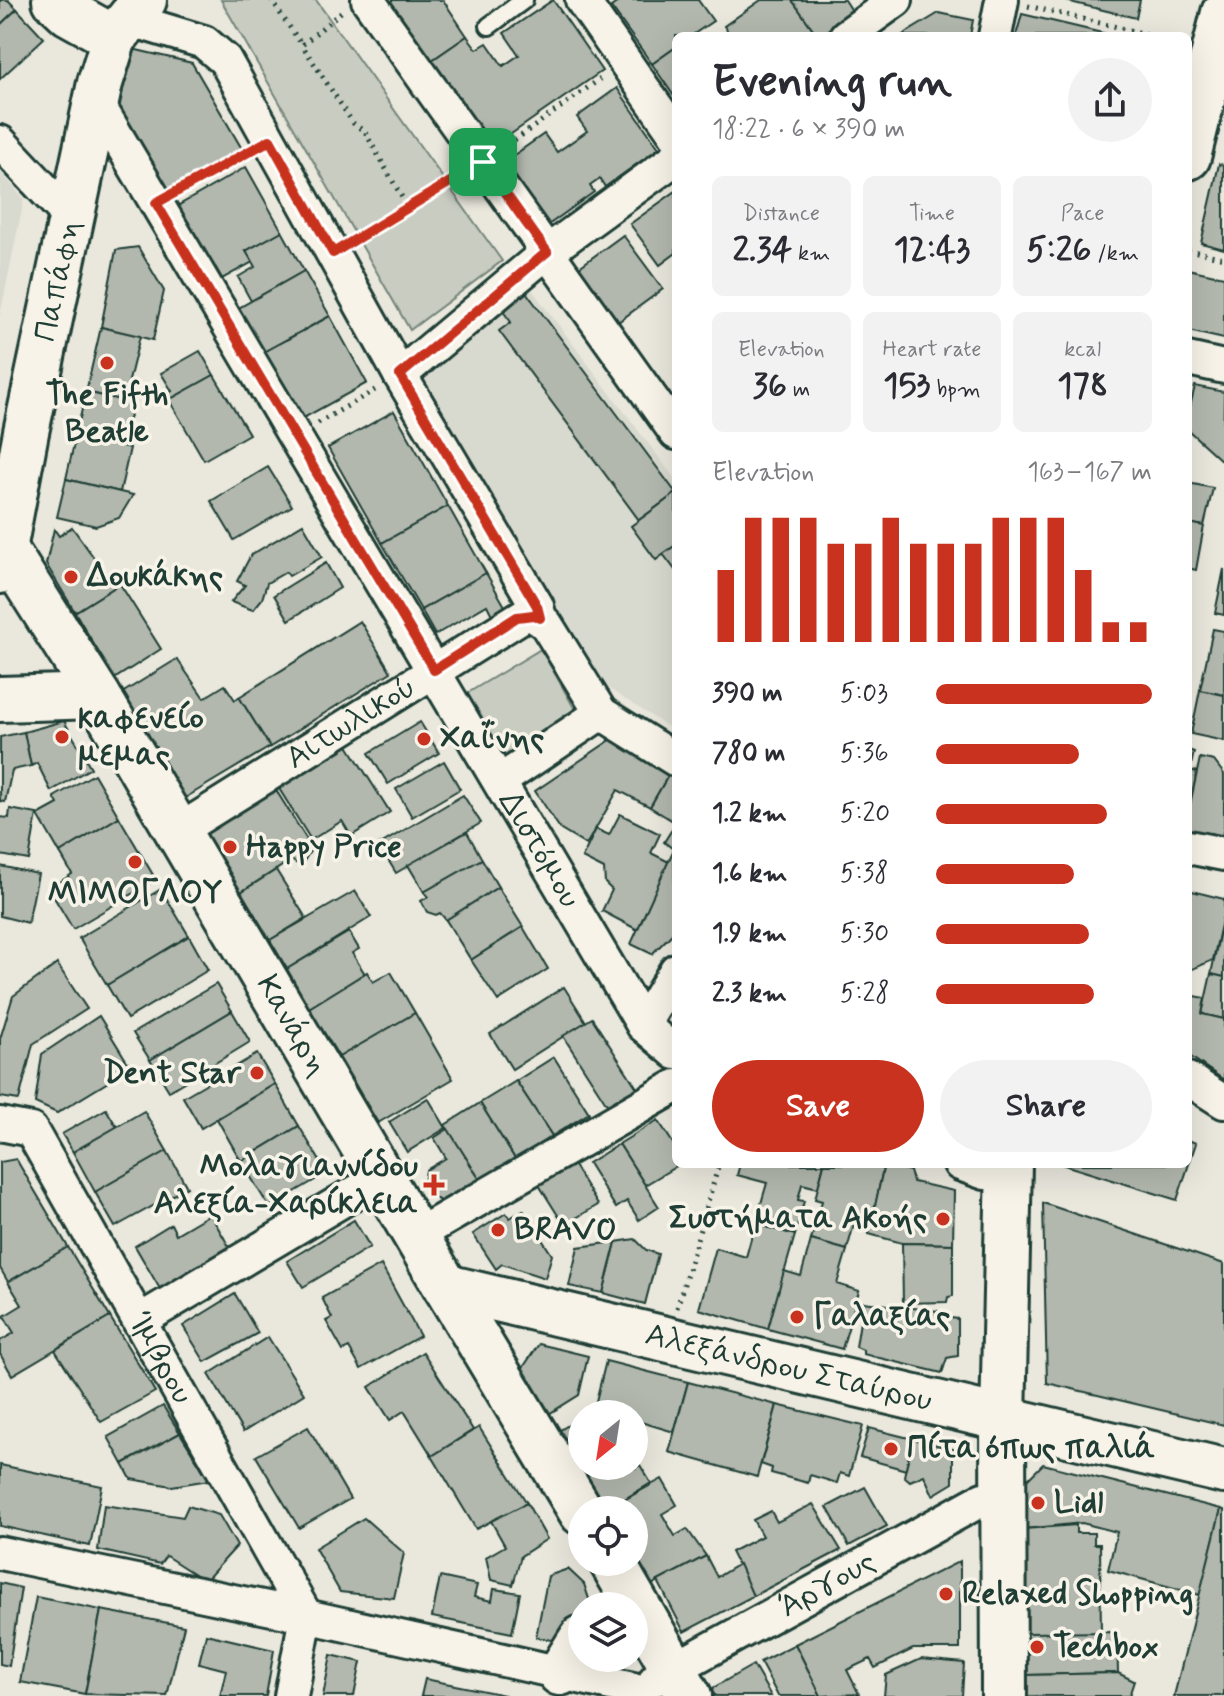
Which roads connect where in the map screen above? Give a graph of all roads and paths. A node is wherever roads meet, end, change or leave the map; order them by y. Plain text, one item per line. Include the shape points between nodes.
1 (55, 0) edge
2 (271, 0) edge
3 (524, 0) edge
4 (582, 0) edge
5 (896, 0) edge
6 (1002, 0) edge
7 (1201, 0) edge
8 (356, 4) edge
9 (1038, 9) dead end
10 (1224, 13) edge
11 (129, 19) edge
12 (489, 26) dead end
13 (852, 32) edge
14 (996, 32) edge
15 (1138, 32) edge
16 (1192, 38) edge
17 (302, 45) junction
18 (624, 62) junction
19 (96, 101) junction
20 (672, 129) edge
21 (270, 140) junction
22 (1192, 141) edge
23 (0, 142) edge
24 (672, 161) edge
25 (483, 162) junction
26 (156, 203) junction
27 (408, 208) junction
28 (70, 217) junction
29 (1192, 251) edge
30 (547, 252) junction
31 (333, 253) junction
32 (1224, 258) edge
33 (1192, 360) edge
34 (1224, 367) edge
35 (400, 375) junction
36 (672, 427) edge
37 (295, 437) junction
38 (1, 553) edge
39 (538, 625) junction
40 (434, 670) junction
41 (98, 696) junction
42 (0, 699) edge
43 (601, 713) junction
44 (672, 757) edge
45 (500, 781) junction
46 (178, 831) junction
47 (1192, 848) edge
48 (1224, 854) edge
49 (672, 977) edge
50 (643, 1025) junction
51 (672, 1050) edge
52 (1192, 1082) edge
53 (672, 1088) edge
54 (1224, 1102) edge
55 (0, 1124) edge
56 (718, 1168) edge
57 (985, 1168) edge
58 (382, 1177) junction
59 (417, 1235) junction
60 (446, 1287) junction
61 (139, 1321) junction
62 (668, 1340) junction
63 (994, 1418) junction
64 (1224, 1471) edge
65 (572, 1496) edge
66 (983, 1499) junction
67 (0, 1553) edge
68 (612, 1582) edge
69 (306, 1616) junction
70 (568, 1655) edge
71 (617, 1672) edge
72 (661, 1688) edge
73 (291, 1696) edge
74 (983, 1696) edge
75 (1004, 1696) edge

1 - 11 street via 69,13
2 - 17 path
3 - 12 lane
4 - 18 street
5 - 13 street
6 - 14 street
7 - 16 street
8 - 17 path
8 - 25 street
9 - 15 path
10 - 22 street
11 - 19 street, Παπάφη
11 - 21 street via 215,50
17 - 27 path via 353,123 365,132
18 - 20 street
18 - 25 path
19 - 26 street, Διστόμου
19 - 28 street, Παπάφη
21 - 26 path
21 - 31 street
23 - 28 street
24 - 30 street
25 - 27 path
25 - 30 street
26 - 37 street, Διστόμου
27 - 31 path
28 - 38 street, Παπάφη
29 - 32 path
30 - 35 street
30 - 36 street
31 - 35 street
33 - 34 street
35 - 37 path
35 - 39 street via 537,606
37 - 40 street, Διστόμου
38 - 41 street, Κανάρη
39 - 40 street, Αιτωλικού
39 - 43 street
40 - 45 street, Διστόμου
40 - 46 street, Αιτωλικού
41 - 42 street
41 - 46 street, Κανάρη
43 - 44 street
43 - 45 street
45 - 50 street, Διστόμου
46 - 58 street, Κανάρη
47 - 48 street
49 - 50 street
50 - 51 street, Διστόμου
52 - 54 street
53 - 59 street
55 - 61 street, Ίμβρου via 31,1130
56 - 62 path
57 - 63 street
58 - 59 street, Κανάρη
58 - 61 street
59 - 60 street, Κανάρη
60 - 62 street, Αλεξάνδρου Σταύρου
60 - 65 street, Κανάρη
61 - 69 street, Ίμβρου
62 - 63 street, Αλεξάνδρου Σταύρου
63 - 64 street, Αλεξάνδρου Σταύρου
63 - 66 street
63 - 75 street
66 - 72 street, Άργους
66 - 74 street
67 - 69 street
68 - 72 street
69 - 70 street
69 - 73 street
71 - 72 street

